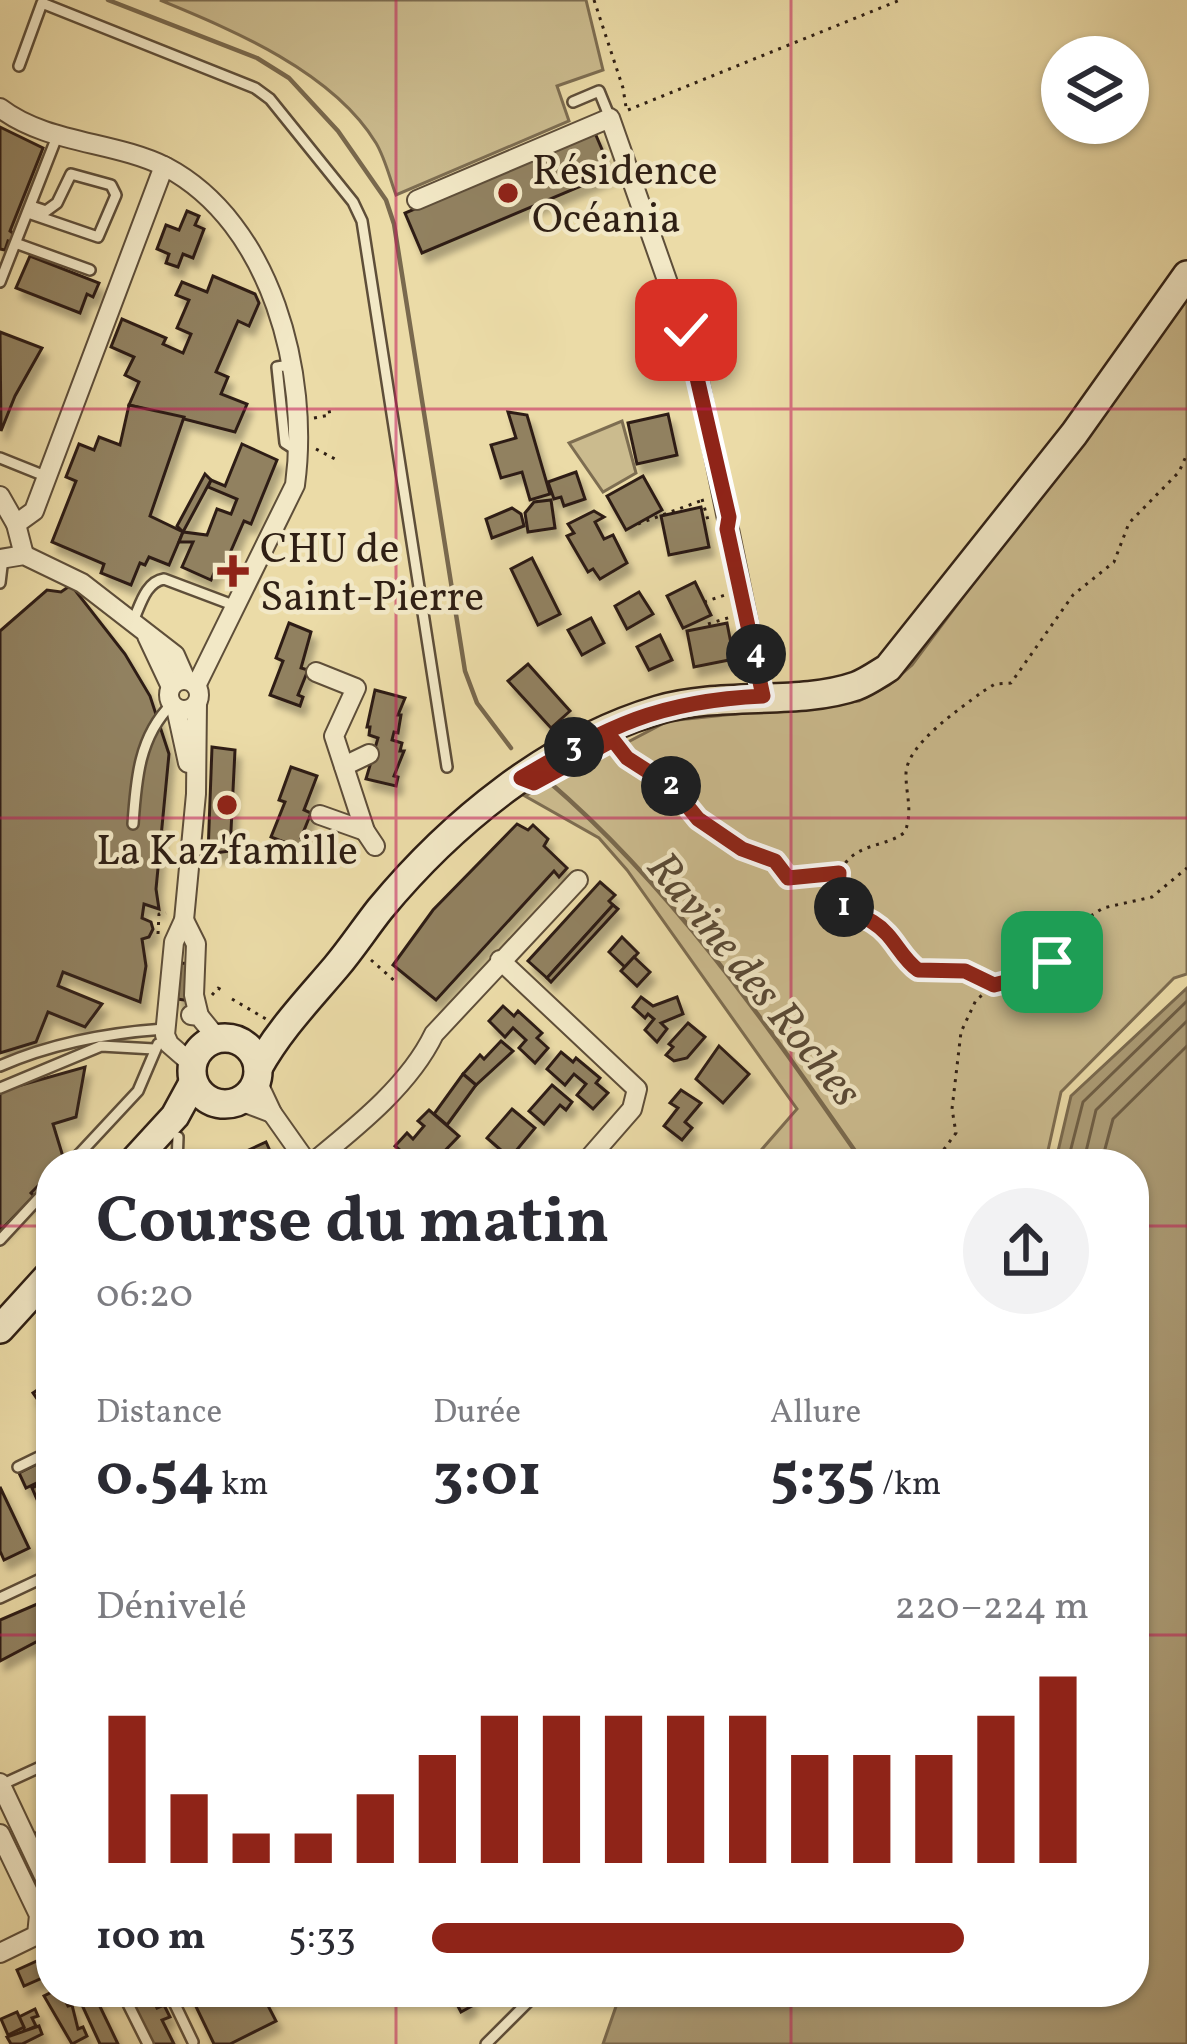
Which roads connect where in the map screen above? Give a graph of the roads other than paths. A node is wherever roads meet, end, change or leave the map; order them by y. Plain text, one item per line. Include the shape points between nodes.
1 (20, 66) dead end
2 (574, 102) dead end
3 (0, 108) edge
4 (610, 118) junction
5 (58, 134) junction
6 (164, 166) junction
7 (417, 200) dead end
8 (30, 209) junction
9 (46, 216) junction
10 (17, 244) junction
11 (90, 270) dead end
12 (1187, 275) edge
13 (0, 282) edge
14 (0, 458) edge
15 (47, 477) junction
16 (0, 496) edge
17 (16, 524) junction
18 (24, 555) junction
19 (1, 559) edge
20 (0, 583) edge
21 (233, 604) junction
22 (139, 629) junction
23 (316, 672) dead end
24 (183, 694) junction
25 (763, 696) junction
26 (339, 724) junction
27 (361, 728) dead end
28 (369, 754) dead end
29 (344, 766) junction
30 (447, 766) dead end
31 (320, 815) dead end
32 (133, 824) dead end
33 (578, 880) dead end
34 (381, 908) junction
35 (184, 920) junction
36 (500, 960) junction
37 (219, 1032) junction
38 (163, 1034) junction
39 (0, 1066) edge
40 (193, 1074) junction
41 (0, 1088) edge
42 (243, 1088) junction
43 (84, 1149) edge
44 (145, 1149) edge
45 (178, 1149) edge
46 (298, 1149) edge
47 (328, 1149) edge
48 (597, 1149) edge
49 (36, 1201) edge
50 (0, 1240) edge
51 (36, 1265) edge
52 (36, 1290) edge
53 (0, 1304) edge
54 (0, 1329) edge
55 (36, 1458) edge
56 (18, 1467) dead end
57 (36, 1581) edge
58 (0, 1598) edge
59 (36, 1768) edge
60 (0, 1784) edge
61 (0, 1834) edge
62 (36, 1860) edge
63 (36, 1911) edge
64 (36, 1935) edge
65 (0, 1953) edge
66 (130, 2007) edge
67 (176, 2007) edge
68 (523, 2007) edge
69 (193, 2042) edge
70 (148, 2044) edge
71 (486, 2044) edge

1 - 30 lane via 43,3 229,76 270,99 352,202 393,400
2 - 4 lane via 599,91
3 - 5 street
4 - 7 street
4 - 25 street via 688,338
5 - 6 street
5 - 8 lane
6 - 15 street
6 - 21 street via 227,220 283,314 300,452 295,485
8 - 9 lane
8 - 10 lane
9 - 9 lane via 71,174 114,189 98,237
10 - 11 lane
10 - 13 lane
12 - 25 main road via 1074,434 888,668 857,686
14 - 15 lane
15 - 17 street via 34,511
16 - 17 street
17 - 18 street
18 - 19 street
18 - 22 street via 82,583
19 - 20 lane
21 - 22 lane via 157,580
21 - 24 street
22 - 24 street
23 - 26 street via 356,688
24 - 32 lane via 159,716 140,761
24 - 35 street via 192,815
25 - 34 main road via 675,706 603,730 483,808
26 - 27 street
26 - 29 street via 334,736
28 - 29 street
29 - 31 street via 370,839
33 - 36 street
34 - 37 main road via 267,1020
34 - 42 main road
35 - 37 street via 197,947 194,995
35 - 38 street
36 - 47 street via 363,1122
36 - 48 street via 637,1089 632,1109
37 - 38 street via 178,1014
37 - 40 main road via 201,1048
37 - 42 main road via 255,1056
38 - 39 lane via 112,1033
38 - 40 street
38 - 41 lane via 101,1046
38 - 43 lane via 138,1091
40 - 42 main road via 203,1097
40 - 44 main road via 175,1116
42 - 45 main road
42 - 46 street
49 - 50 lane
51 - 53 main road
52 - 54 main road
55 - 56 lane
57 - 58 lane
59 - 60 lane
60 - 62 street
61 - 63 street
64 - 65 street
66 - 70 lane
67 - 69 lane
68 - 71 lane

